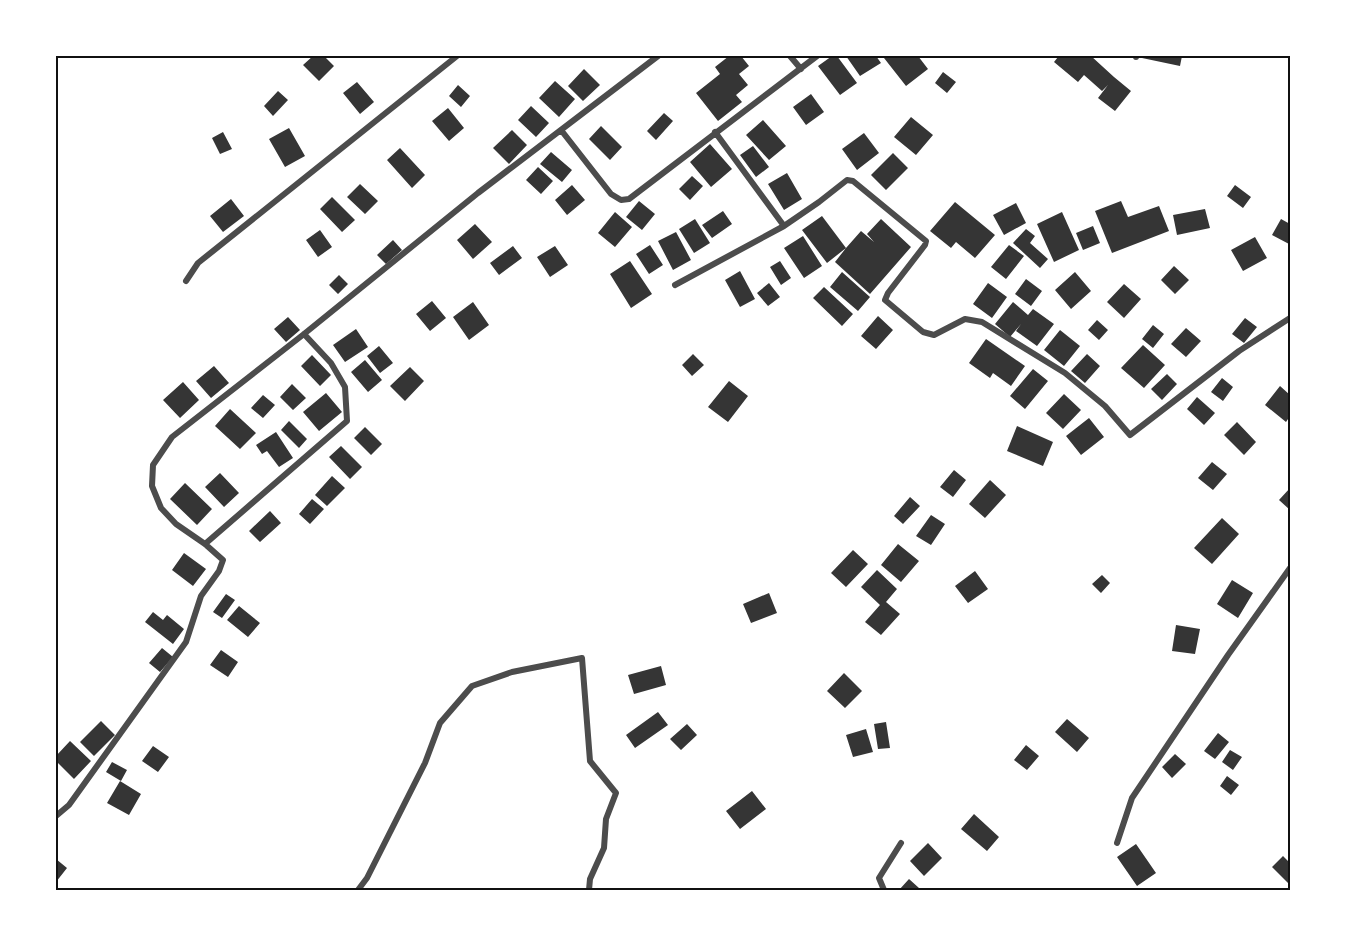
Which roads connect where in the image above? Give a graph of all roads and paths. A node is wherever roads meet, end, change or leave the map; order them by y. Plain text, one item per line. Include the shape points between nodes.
1 (457, 56) edge
2 (658, 56) edge
3 (790, 56) edge
4 (817, 56) edge
5 (801, 69) junction
6 (561, 130) junction
7 (716, 132) junction
8 (784, 226) junction
9 (186, 281) dead end
10 (675, 285) dead end
11 (1290, 318) edge
12 (304, 334) junction
13 (205, 544) junction
14 (1290, 568) edge
15 (56, 816) edge
16 (901, 843) dead end
17 (1116, 843) dead end
18 (358, 891) edge
19 (590, 891) edge
20 (884, 891) edge

1 - 9 street via 198,263
2 - 6 street
3 - 5 street
4 - 5 street
5 - 7 street
6 - 7 street via 610,194 621,200 629,199
6 - 12 street
7 - 8 street
8 - 10 street
8 - 11 street via 848,180 854,181 926,241 885,300 923,332 934,335 965,319 982,322 1065,373 1105,406 1130,435 1239,351
12 - 13 street via 331,363 345,387 347,421
12 - 13 street via 172,437 153,465 152,486 161,508
13 - 15 street via 223,560 201,596 186,642 69,805
14 - 17 street via 1131,798
16 - 20 street via 879,878
18 - 19 street via 425,763 440,723 472,686 512,672 582,658 590,761 616,793 606,819 604,848 590,879

